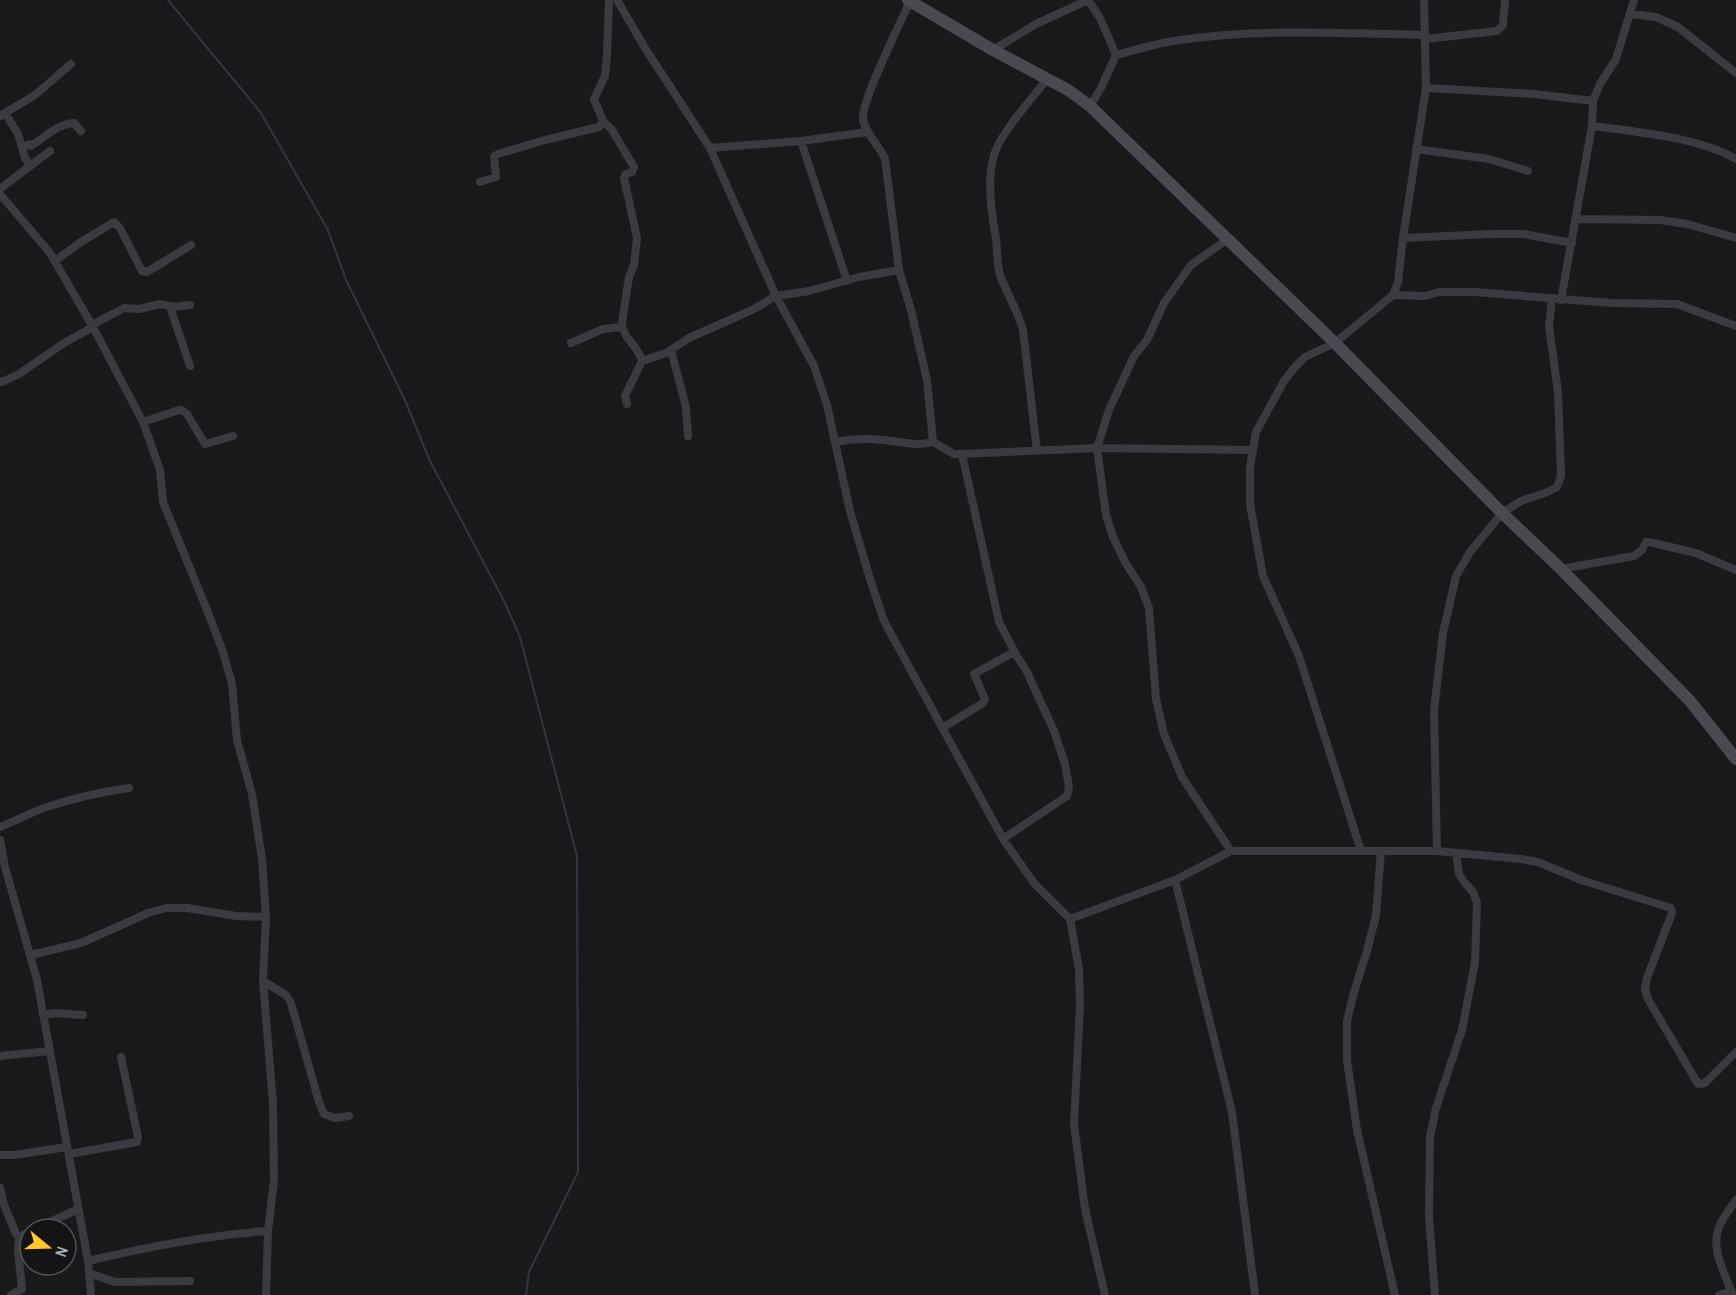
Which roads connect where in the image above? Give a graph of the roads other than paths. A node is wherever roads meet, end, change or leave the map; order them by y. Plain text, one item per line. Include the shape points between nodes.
1 (609, 0) edge
2 (617, 0) edge
3 (909, 0) edge
4 (1088, 0) edge
5 (1424, 0) edge
6 (1505, 0) edge
7 (1634, 0) edge
8 (1630, 14) junction
9 (1424, 37) junction
10 (993, 50) junction
11 (1116, 55) junction
12 (71, 64) dead end
13 (1736, 73) edge
14 (1047, 79) junction
15 (1426, 88) junction
16 (1593, 101) junction
17 (1090, 106) junction
18 (2, 114) edge
19 (603, 121) junction
20 (1592, 126) junction
21 (81, 131) dead end
22 (868, 132) junction
23 (801, 141) junction
24 (22, 148) junction
25 (710, 148) junction
26 (1416, 149) junction
27 (50, 151) dead end
28 (1736, 159) edge
29 (31, 166) junction
30 (1528, 171) dead end
31 (480, 182) dead end
32 (1, 191) edge
33 (1576, 219) junction
34 (1403, 238) junction
35 (1736, 238) edge
36 (1228, 239) junction
37 (1572, 243) junction
38 (191, 245) dead end
39 (55, 261) junction
40 (899, 270) junction
41 (847, 281) junction
42 (1393, 295) junction
43 (777, 296) junction
44 (1557, 299) junction
45 (190, 305) dead end
46 (170, 307) junction
47 (92, 326) junction
48 (1736, 326) edge
49 (622, 327) junction
50 (571, 343) dead end
51 (1335, 343) junction
52 (671, 350) junction
53 (642, 361) junction
54 (190, 366) dead end
55 (0, 381) edge
56 (627, 404) dead end
57 (143, 422) junction
58 (233, 436) dead end
59 (688, 436) dead end
60 (835, 442) junction
61 (933, 442) junction
62 (1097, 448) junction
63 (1252, 450) junction
64 (1037, 451) junction
65 (962, 454) junction
66 (1502, 513) junction
67 (1560, 569) junction
68 (1736, 570) edge
69 (1014, 652) junction
70 (944, 727) junction
71 (1736, 759) edge
72 (129, 788) dead end
73 (0, 826) edge
74 (1003, 838) junction
75 (0, 840) edge
76 (1231, 851) junction
77 (1361, 851) junction
78 (1382, 851) junction
79 (1437, 851) junction
80 (1456, 853) junction
81 (1175, 880) junction
82 (266, 917) junction
83 (1070, 919) junction
84 (31, 955) junction
85 (262, 981) junction
86 (43, 1015) junction
87 (83, 1015) dead end
88 (50, 1051) junction
89 (1736, 1052) edge
90 (0, 1056) edge
91 (122, 1057) dead end
92 (349, 1116) dead end
93 (68, 1150) junction
94 (0, 1155) edge
95 (0, 1188) edge
96 (1736, 1200) edge
97 (78, 1209) junction
98 (61, 1217) edge
99 (268, 1231) junction
100 (18, 1236) edge
101 (87, 1261) junction
102 (89, 1273) junction
103 (21, 1277) edge
104 (190, 1281) dead end
105 (1732, 1293) edge
106 (11, 1295) edge
107 (91, 1295) edge
108 (266, 1295) edge
109 (1105, 1295) edge
110 (1255, 1295) edge
111 (1395, 1295) edge
112 (1435, 1295) edge
113 (1719, 1295) edge

1 - 19 street via 605,76 594,99
2 - 25 street
3 - 10 street
3 - 22 street via 869,94 863,117
4 - 10 street
4 - 11 street
5 - 9 street
6 - 9 street via 1503,25 1497,31
7 - 8 street
8 - 13 street via 1656,17 1678,27
8 - 16 street via 1616,59
9 - 11 street via 1362,33 1229,35 1172,41
9 - 15 street
10 - 14 street
11 - 17 street
12 - 18 street via 35,95
14 - 17 street
14 - 64 street via 1000,141 992,172 992,219 1000,274 1023,330
15 - 16 street
15 - 26 street
16 - 20 street
17 - 36 street
18 - 24 street via 18,134
19 - 31 street via 599,127 498,154 493,160 496,177
19 - 49 street via 634,167 624,178 638,238
20 - 28 street via 1686,142
20 - 33 street
21 - 24 street via 69,123
22 - 23 street
22 - 40 street via 885,159
23 - 25 street
23 - 41 street
24 - 29 street
25 - 43 street
26 - 30 street via 1489,159
26 - 34 street
27 - 29 street
29 - 32 street
32 - 39 street
33 - 35 street via 1660,220
33 - 37 street
34 - 37 street via 1523,234
34 - 42 street
36 - 51 street
36 - 62 street via 1191,265 1164,303 1109,410
37 - 44 street
38 - 39 street via 142,272 114,222
39 - 47 street
40 - 41 street
40 - 61 street via 927,380
41 - 43 street
42 - 44 street via 1475,291
42 - 51 street
43 - 52 street
43 - 60 street via 814,366
44 - 48 street via 1677,304
44 - 66 street via 1549,326 1558,392 1561,476 1557,487
45 - 46 street
46 - 47 street via 160,304 124,308
46 - 54 street
47 - 55 street via 19,374
47 - 57 street
49 - 50 street via 603,329
49 - 53 street
51 - 63 street via 1305,357 1284,381 1257,432
51 - 66 street
52 - 53 street
52 - 59 street via 686,407
53 - 56 street via 625,396
57 - 58 street via 179,410 187,414 205,444
57 - 82 street via 160,470 163,502 232,684 237,740 252,794 262,859
60 - 61 street
60 - 70 street via 853,521 884,621
61 - 65 street via 954,454
62 - 63 street
62 - 64 street
62 - 76 street via 1113,537 1149,608 1156,699 1164,734 1182,777
63 - 77 street via 1250,504 1263,576 1299,656
64 - 65 street
65 - 69 street via 999,622
66 - 67 street
66 - 79 street via 1456,576 1443,633 1434,710
67 - 68 street via 1635,556 1649,542 1696,553
67 - 71 street via 1690,701
69 - 70 street via 974,674 985,699 983,704
69 - 74 street via 1054,731 1070,787 1067,796
70 - 74 street
72 - 73 street via 46,807
74 - 83 street via 1034,883
75 - 84 street
76 - 77 street
76 - 81 street
77 - 78 street
78 - 79 street
78 - 111 street via 1376,915 1347,1021 1347,1060 1357,1130
79 - 80 street
80 - 89 street via 1538,862 1671,908 1647,978 1648,999 1698,1084 1705,1083
80 - 112 street via 1460,873 1477,903 1475,962 1462,1030 1430,1137 1429,1217
81 - 83 street
81 - 110 street via 1232,1112
82 - 84 street via 166,908 81,943
82 - 85 street
83 - 109 street via 1080,1007 1074,1124 1085,1209
84 - 86 street
85 - 92 street via 286,995 291,1003 324,1114 335,1118
85 - 99 street via 273,1103 274,1180
86 - 87 street
86 - 88 street
88 - 90 street
88 - 93 street
91 - 93 street via 137,1142
93 - 94 street
93 - 97 street
95 - 100 street
96 - 105 street via 1717,1234 1717,1249
97 - 98 street
97 - 101 street
99 - 101 street via 235,1233
99 - 108 street
101 - 102 street
102 - 104 street via 115,1282
102 - 107 street
103 - 106 street via 22,1289
105 - 113 street

